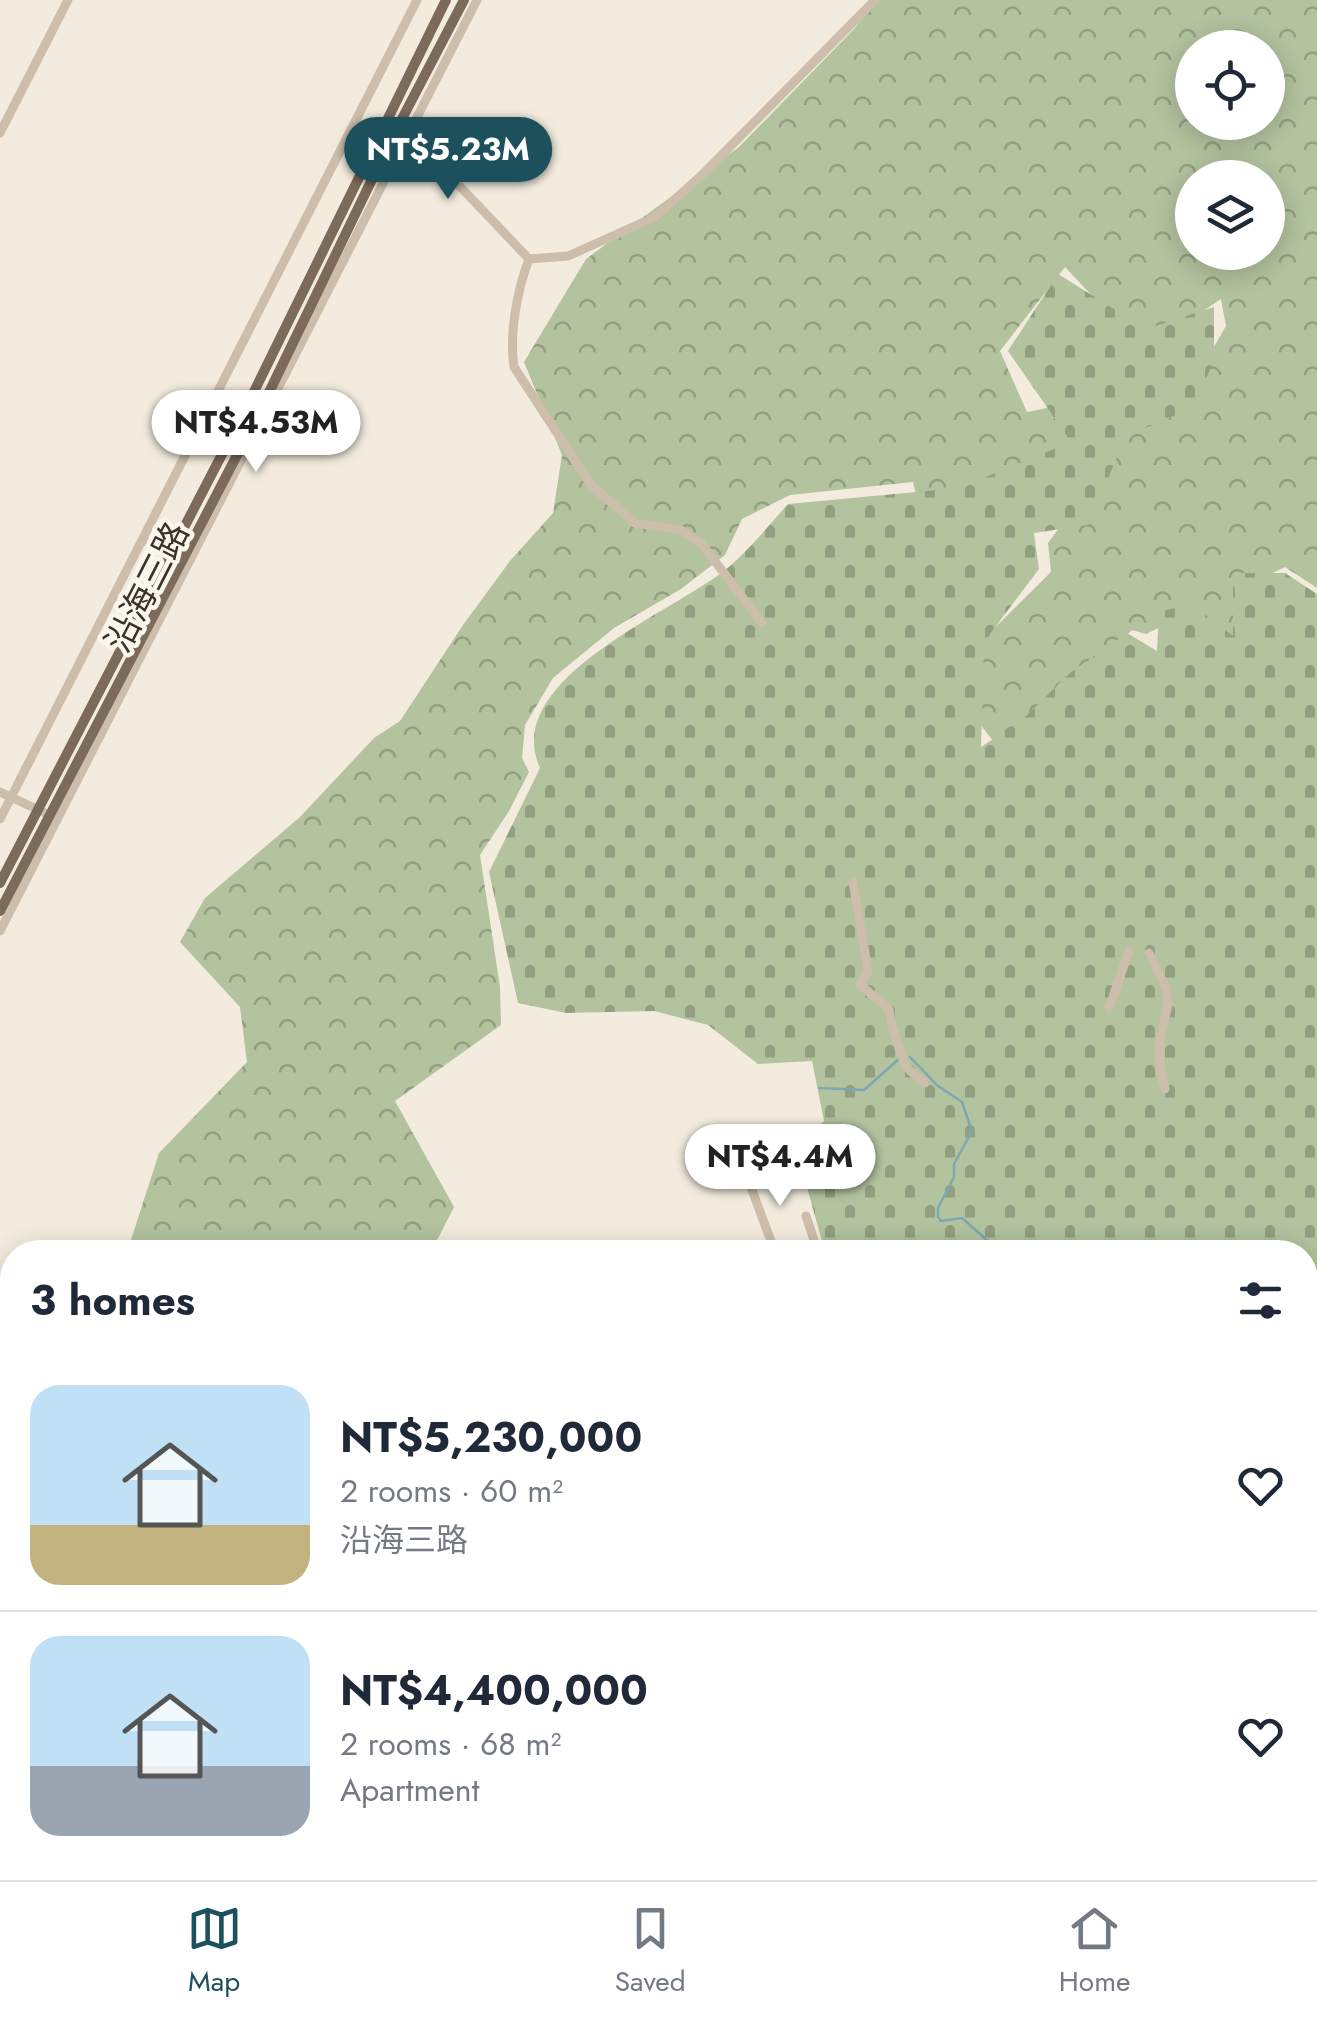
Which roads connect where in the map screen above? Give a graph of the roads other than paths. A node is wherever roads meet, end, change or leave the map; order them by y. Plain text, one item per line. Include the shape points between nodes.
1 (68, 0) edge
2 (418, 0) edge
3 (446, 0) edge
4 (464, 0) edge
5 (477, 0) edge
6 (875, 0) edge
7 (384, 122) junction
8 (402, 132) junction
9 (0, 133) edge
10 (529, 259) junction
11 (144, 540) junction
12 (171, 554) junction
13 (186, 562) junction
14 (762, 623) dead end
15 (117, 658) junction
16 (132, 666) junction
17 (0, 792) edge
18 (12, 797) junction
19 (38, 810) junction
20 (55, 817) junction
21 (0, 819) edge
22 (10, 864) junction
23 (26, 871) junction
24 (852, 882) dead end
25 (0, 883) edge
26 (0, 911) edge
27 (0, 930) edge
28 (1129, 951) dead end
29 (1149, 954) dead end
30 (1108, 1008) dead end
31 (925, 1083) dead end
32 (1165, 1089) dead end
33 (748, 1179) dead end
34 (806, 1216) dead end
35 (771, 1240) edge
36 (814, 1240) edge

1 - 9 street
2 - 11 street, 沿海三路
3 - 7 main road, 沿海三路
4 - 8 main road, 沿海三路
5 - 8 street, 沿海三路
6 - 10 street via 655,217 568,256
7 - 8 street
7 - 12 main road, 沿海三路
8 - 10 street
8 - 13 main road, 沿海三路
10 - 14 street via 511,351 514,368 591,484 636,523 681,530 701,543
11 - 12 street
11 - 18 street, 沿海三路
12 - 13 street
12 - 15 main road, 沿海三路
13 - 16 main road, 沿海三路
15 - 16 street
15 - 19 main road, 沿海三路
16 - 20 main road, 沿海三路
17 - 18 street
18 - 19 street
18 - 21 street, 沿海三路
19 - 20 street
19 - 22 main road, 沿海三路
20 - 23 main road, 沿海三路
22 - 23 street
22 - 25 main road, 沿海三路
23 - 26 main road, 沿海三路
23 - 27 street, 沿海三路
24 - 31 street via 868,971 860,986 889,1009 907,1068
28 - 30 street
29 - 32 street via 1166,988 1160,1038
33 - 35 street
34 - 36 street

